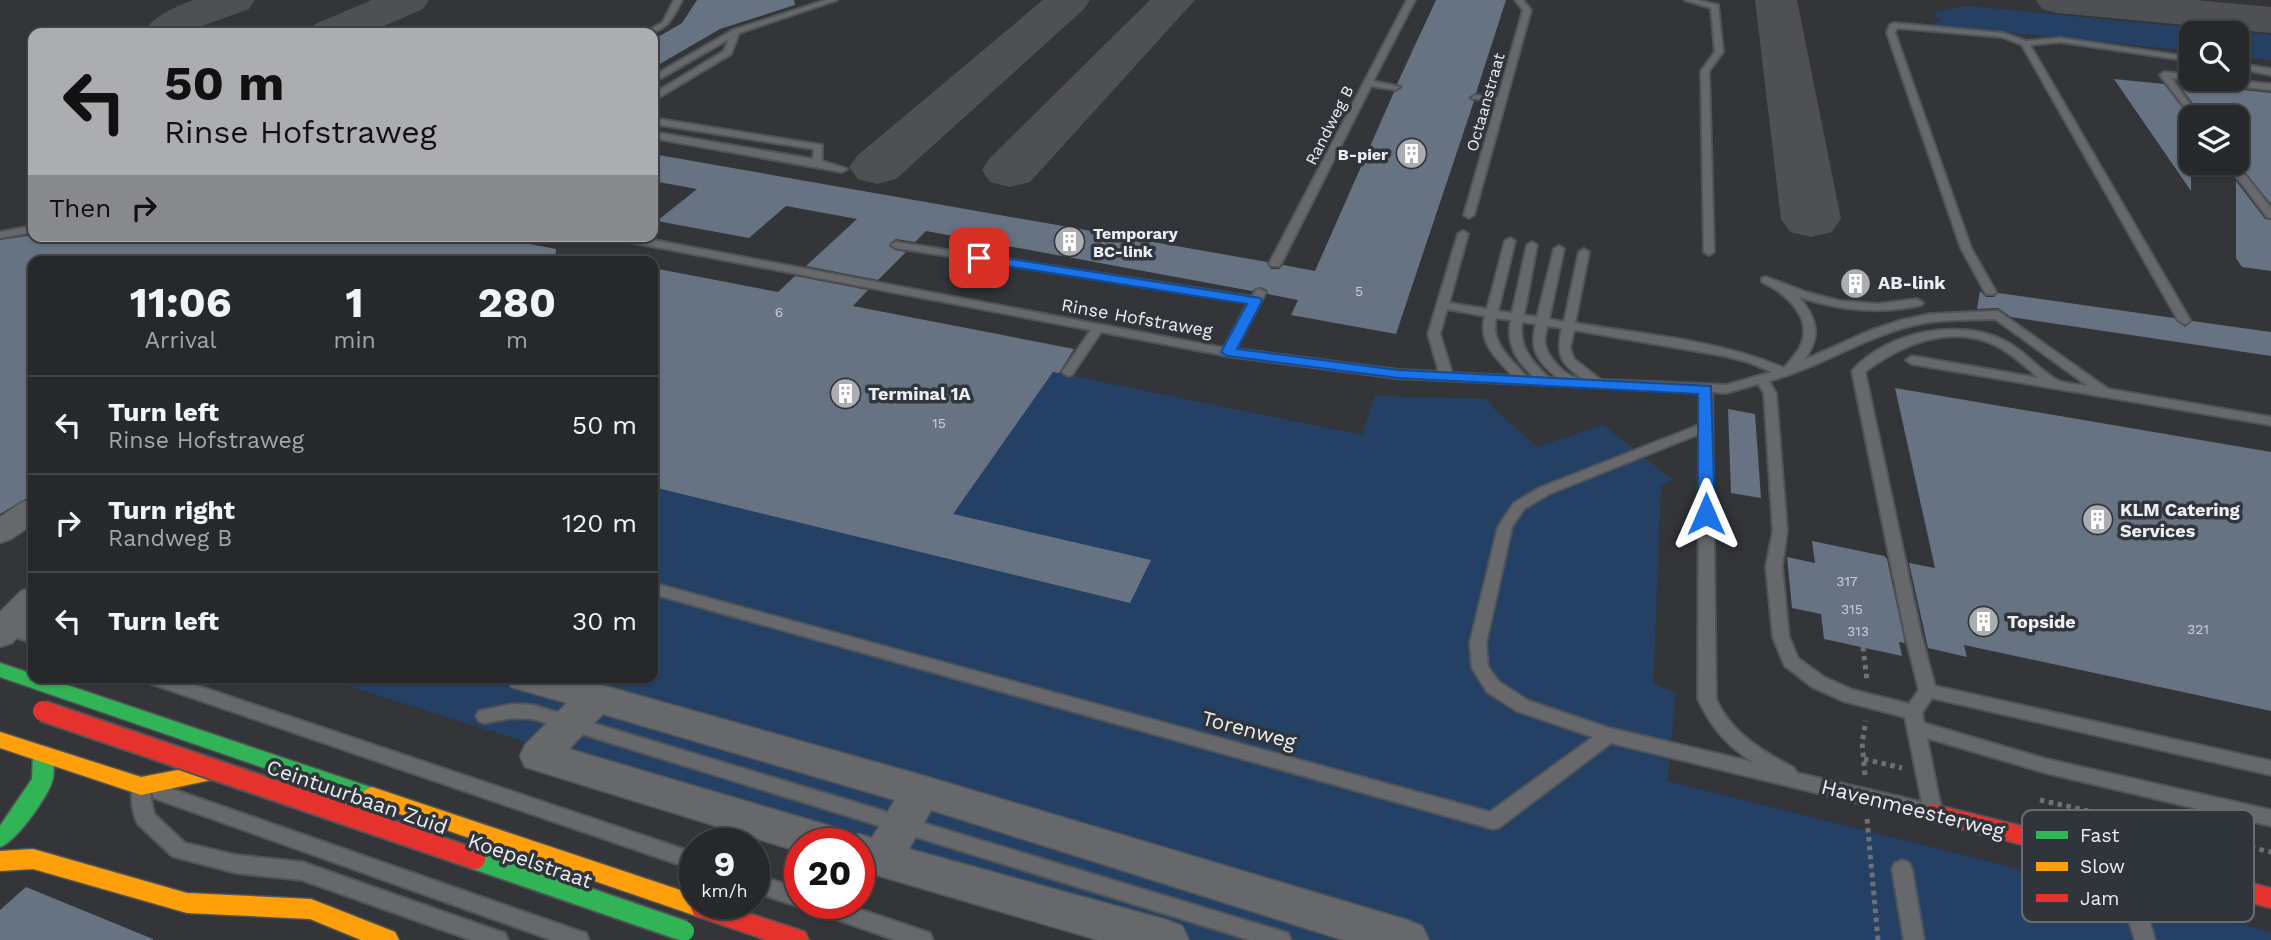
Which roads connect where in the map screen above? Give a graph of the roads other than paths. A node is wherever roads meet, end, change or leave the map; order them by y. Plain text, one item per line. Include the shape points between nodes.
1 (678, 0) edge
2 (833, 0) edge
3 (1410, 0) edge
4 (1519, 0) edge
5 (1689, 0) edge
6 (666, 23) junction
7 (679, 25) dead end
8 (657, 28) edge
9 (718, 30) dead end
10 (736, 32) junction
11 (2025, 43) junction
12 (2179, 57) edge
13 (2249, 68) edge
14 (2271, 72) edge
15 (658, 76) edge
16 (2179, 77) edge
17 (1368, 83) junction
18 (2249, 85) edge
19 (1396, 87) dead end
20 (2271, 87) edge
21 (658, 95) edge
22 (1475, 98) dead end
23 (1501, 101) junction
24 (2187, 105) edge
25 (658, 122) edge
26 (688, 127) junction
27 (658, 136) edge
28 (754, 137) junction
29 (671, 138) junction
30 (738, 149) junction
31 (817, 163) junction
32 (842, 169) dead end
33 (2240, 175) edge
34 (1469, 215) dead end
35 (2271, 215) edge
36 (28, 230) edge
37 (1463, 234) dead end
38 (0, 235) edge
39 (1510, 241) dead end
40 (645, 242) edge
41 (896, 245) dead end
42 (1532, 245) dead end
43 (1559, 248) dead end
44 (1584, 252) dead end
45 (1709, 252) dead end
46 (1275, 264) dead end
47 (1990, 292) dead end
48 (1917, 303) dead end
49 (1442, 305) junction
50 (1492, 313) junction
51 (1517, 317) junction
52 (2184, 320) dead end
53 (1542, 321) junction
54 (1569, 326) junction
55 (1097, 329) junction
56 (1228, 352) junction
57 (1912, 359) dead end
58 (1068, 372) dead end
59 (1784, 373) junction
60 (1447, 377) junction
61 (1762, 380) junction
62 (1524, 381) junction
63 (1546, 382) junction
64 (1574, 383) junction
65 (2053, 383) junction
66 (1600, 384) junction
67 (1706, 390) junction
68 (2103, 391) junction
69 (2271, 421) edge
70 (1706, 427) junction
71 (28, 500) edge
72 (28, 512) edge
73 (0, 518) edge
74 (0, 532) edge
75 (658, 590) edge
76 (28, 606) edge
77 (15, 625) edge
78 (0, 670) edge
79 (28, 679) edge
80 (38, 683) edge
81 (170, 683) edge
82 (535, 683) edge
83 (1928, 691) junction
84 (32, 707) dead end
85 (582, 710) junction
86 (485, 716) dead end
87 (1915, 720) junction
88 (1608, 735) junction
89 (0, 740) edge
90 (43, 755) junction
91 (2271, 768) edge
92 (1812, 784) junction
93 (141, 786) junction
94 (2236, 810) edge
95 (1933, 813) junction
96 (784, 830) edge
97 (891, 831) edge
98 (2022, 836) edge
99 (0, 838) edge
100 (679, 857) edge
101 (0, 861) edge
102 (1902, 869) dead end
103 (2254, 894) edge
104 (2271, 898) edge
105 (861, 919) edge
106 (2140, 922) edge
107 (1409, 939) edge
108 (387, 940) edge
109 (498, 940) edge
110 (579, 940) edge
111 (699, 940) edge
112 (756, 940) edge
113 (797, 940) edge
114 (923, 940) edge
115 (1167, 940) edge
116 (1282, 940) edge
117 (1914, 940) edge
118 (2145, 940) edge

1 - 6 lane
2 - 10 lane
3 - 17 lane, Randweg B
4 - 23 lane, Octaanstraat via 1527,10
5 - 45 lane via 1715,7 1719,52 1705,71
6 - 7 lane
6 - 8 lane
9 - 10 lane
10 - 15 lane
10 - 21 lane via 728,51
11 - 12 lane via 2060,40
11 - 47 lane via 2003,35 1894,24 1891,33 1966,248
11 - 52 lane
13 - 14 lane
16 - 24 lane via 2164,75
17 - 19 lane
17 - 46 lane, Randweg B
18 - 20 lane
22 - 23 lane
23 - 34 lane, Octaanstraat
25 - 26 lane
26 - 28 lane
26 - 29 lane
27 - 29 lane
28 - 30 lane
28 - 31 lane via 819,147
29 - 30 lane
30 - 31 lane
31 - 32 lane
33 - 35 lane
36 - 38 lane
37 - 49 lane
39 - 50 lane
40 - 55 lane, Rinse Hofstraweg
41 - 56 lane via 1257,297
42 - 51 lane
43 - 53 lane
44 - 54 lane
48 - 59 lane via 1869,309 1830,303 1772,283 1802,306 1811,323 1804,354
49 - 50 lane
49 - 60 lane via 1434,334
50 - 51 lane
50 - 62 lane via 1488,327 1493,347
51 - 53 lane
51 - 63 lane via 1516,349
53 - 54 lane
53 - 64 lane via 1540,353
54 - 59 lane via 1727,352
54 - 66 lane via 1566,357
55 - 56 lane, Rinse Hofstraweg
55 - 58 lane
56 - 60 lane, Rinse Hofstraweg
57 - 65 lane
59 - 61 lane, Rinse Hofstraweg
59 - 68 lane, Rinse Hofstraweg via 1906,323 1998,316
60 - 62 lane, Rinse Hofstraweg
61 - 67 lane, Rinse Hofstraweg
61 - 87 lane via 1771,404 1780,531 1774,567 1781,637 1791,662 1818,682
62 - 63 lane, Rinse Hofstraweg
63 - 64 lane, Rinse Hofstraweg
64 - 66 lane, Rinse Hofstraweg
65 - 68 lane
65 - 83 lane via 2000,342 1972,332 1907,341 1877,354 1858,371
66 - 67 lane, Rinse Hofstraweg
67 - 70 lane
68 - 69 lane
70 - 88 lane via 1544,491 1519,506 1505,527 1478,643 1480,668 1493,687 1522,706
70 - 92 lane, Havenmeesterweg via 1707,699 1713,716 1733,738 1763,761
71 - 73 street
72 - 74 street
75 - 88 lane, Torenweg via 1493,821
76 - 77 street
78 - 79 main road
80 - 113 main road
81 - 100 lane
82 - 85 street
83 - 87 lane
83 - 91 lane
84 - 111 main road, Ceintuurbaan Zuid, bridge
85 - 86 lane
85 - 96 street via 539,756
85 - 97 street
87 - 94 lane via 2046,766
87 - 95 lane
88 - 92 lane
89 - 90 main road, Koepelstraat
90 - 93 main road, Koepelstraat
90 - 99 main road via 41,781
92 - 95 lane, Havenmeesterweg
93 - 109 lane via 145,818 179,850 236,864 302,872
93 - 110 lane, Koepelstraat
93 - 112 main road, Koepelstraat via 237,766 264,769
95 - 98 main road, Havenmeesterweg
97 - 107 street
97 - 115 street
97 - 116 lane
101 - 108 main road via 33,859 187,903 311,909
102 - 117 lane
103 - 104 main road, Havenmeesterweg
105 - 114 lane
106 - 118 lane

